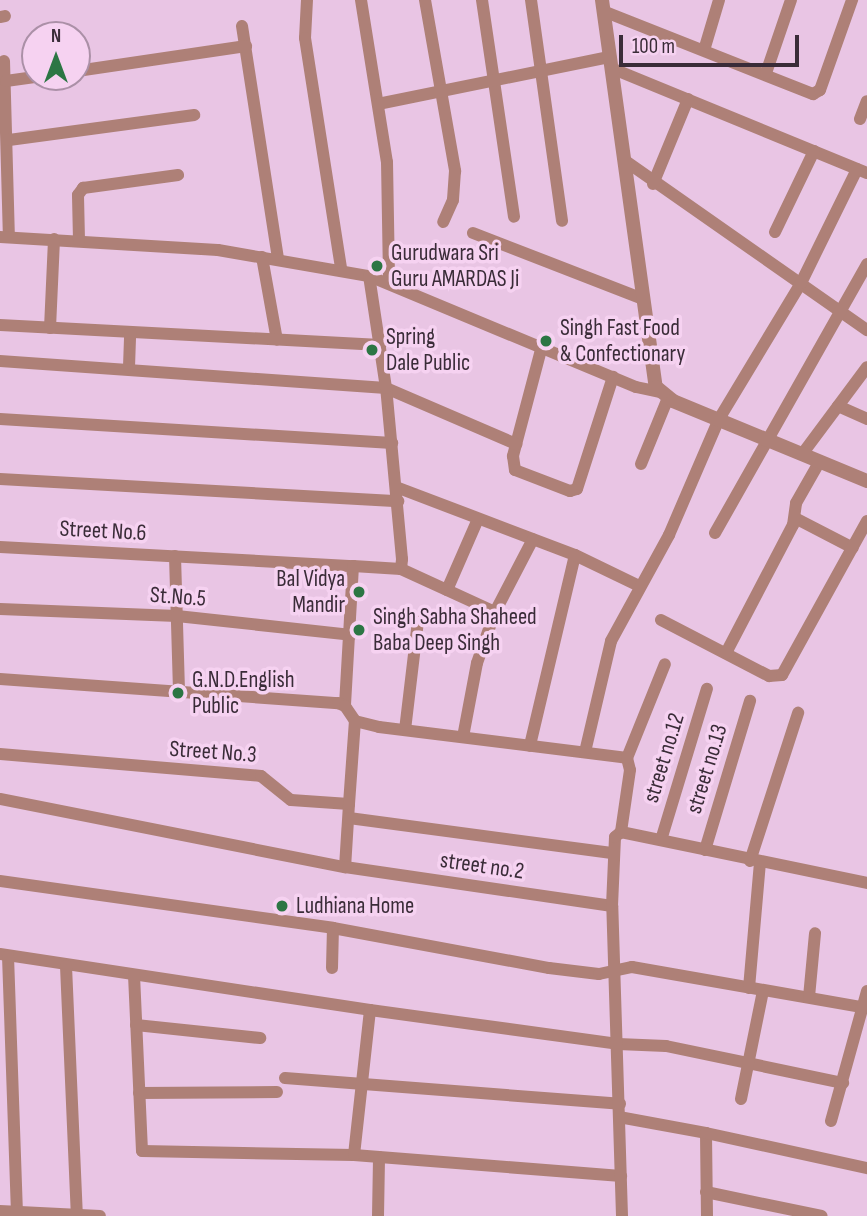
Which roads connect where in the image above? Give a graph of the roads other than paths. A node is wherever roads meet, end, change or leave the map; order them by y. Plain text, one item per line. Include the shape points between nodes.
1 (307, 0) edge
2 (361, 0) edge
3 (425, 0) edge
4 (482, 0) edge
5 (531, 0) edge
6 (719, 0) edge
7 (792, 0) edge
8 (852, 0) edge
9 (603, 5) edge
10 (242, 26) dead end
11 (246, 46) junction
12 (705, 47) junction
13 (4, 61) dead end
14 (611, 62) junction
15 (542, 68) junction
16 (91, 69) edge
17 (766, 73) junction
18 (493, 78) junction
19 (21, 79) edge
20 (6, 81) junction
21 (441, 89) junction
22 (688, 99) junction
23 (867, 101) edge
24 (378, 104) junction
25 (194, 115) dead end
26 (860, 119) dead end
27 (9, 140) junction
28 (814, 151) junction
29 (624, 160) junction
30 (862, 171) edge
31 (178, 175) dead end
32 (653, 184) junction
33 (514, 217) dead end
34 (562, 221) dead end
35 (443, 222) dead end
36 (775, 232) dead end
37 (473, 233) dead end
38 (4, 237) edge
39 (54, 239) junction
40 (79, 240) junction
41 (262, 257) junction
42 (278, 259) junction
43 (867, 264) edge
44 (341, 269) junction
45 (369, 276) junction
46 (388, 281) junction
47 (801, 283) junction
48 (643, 299) junction
49 (840, 313) junction
50 (0, 325) edge
51 (50, 328) junction
52 (867, 330) edge
53 (130, 332) junction
54 (277, 340) junction
55 (380, 345) junction
56 (542, 346) junction
57 (0, 361) edge
58 (867, 367) edge
59 (130, 368) junction
60 (613, 377) junction
61 (386, 388) junction
62 (664, 395) junction
63 (838, 406) junction
64 (0, 419) edge
65 (719, 419) junction
66 (867, 419) edge
67 (768, 439) junction
68 (392, 443) junction
69 (516, 444) junction
70 (803, 453) junction
71 (820, 461) junction
72 (641, 464) dead end
73 (0, 479) edge
74 (867, 481) edge
75 (396, 486) junction
76 (398, 501) junction
77 (795, 518) junction
78 (478, 519) junction
79 (867, 521) edge
80 (715, 533) dead end
81 (533, 539) junction
82 (0, 547) edge
83 (853, 548) junction
84 (575, 555) junction
85 (175, 556) junction
86 (353, 566) junction
87 (401, 569) junction
88 (639, 586) junction
89 (447, 590) junction
90 (0, 609) edge
91 (495, 612) junction
92 (177, 617) junction
93 (661, 620) dead end
94 (418, 621) dead end
95 (351, 635) junction
96 (726, 653) junction
97 (665, 664) dead end
98 (0, 679) edge
99 (707, 689) dead end
100 (180, 692) junction
101 (750, 701) dead end
102 (345, 706) junction
103 (798, 713) dead end
104 (355, 721) junction
105 (405, 730) junction
106 (463, 737) junction
107 (530, 746) junction
108 (585, 752) junction
109 (0, 754) edge
110 (627, 758) junction
111 (0, 799) edge
112 (349, 804) junction
113 (349, 818) junction
114 (621, 832) junction
115 (661, 841) junction
116 (705, 850) junction
117 (612, 853) junction
118 (755, 862) junction
119 (345, 867) junction
120 (0, 881) edge
121 (867, 883) edge
122 (612, 906) junction
123 (332, 928) junction
124 (815, 933) dead end
125 (4, 955) edge
126 (66, 966) junction
127 (332, 968) dead end
128 (616, 970) junction
129 (134, 975) junction
130 (749, 988) junction
131 (763, 991) junction
132 (867, 991) edge
133 (809, 997) junction
134 (865, 1008) edge
135 (370, 1010) junction
136 (135, 1025) junction
137 (260, 1038) dead end
138 (618, 1044) junction
139 (749, 1063) junction
140 (285, 1078) dead end
141 (362, 1082) junction
142 (843, 1083) junction
143 (277, 1092) dead end
144 (139, 1093) junction
145 (741, 1099) dead end
146 (620, 1111) junction
147 (7, 1113) edge
148 (831, 1121) dead end
149 (706, 1133) junction
150 (354, 1154) junction
151 (379, 1157) junction
152 (867, 1168) edge
153 (621, 1176) junction
154 (706, 1192) junction
155 (0, 1211) edge
156 (17, 1211) junction
157 (77, 1216) edge
158 (100, 1216) edge
159 (378, 1216) edge
160 (622, 1216) edge
161 (707, 1216) edge
162 (822, 1216) edge

1 - 44 street via 305,38
2 - 24 street
3 - 21 street
4 - 18 street
5 - 15 street
6 - 12 street
7 - 17 street
8 - 17 street via 818,92
9 - 12 street
9 - 14 street
10 - 11 street
11 - 16 street
11 - 42 street
12 - 17 street
13 - 20 street
14 - 15 street
14 - 22 street
14 - 29 street
15 - 18 street
15 - 34 street
18 - 21 street
18 - 33 street
19 - 20 street
20 - 27 street
21 - 24 street
21 - 35 street via 456,180
22 - 28 street
22 - 32 street
23 - 26 street
24 - 46 street via 387,162
25 - 27 street
27 - 38 street
28 - 30 street
28 - 36 street
29 - 32 street
29 - 48 street
30 - 47 street
31 - 40 street via 83,188 78,195
32 - 47 street
37 - 48 street
38 - 39 street
39 - 40 street
39 - 51 street
40 - 41 street
41 - 42 street
41 - 54 street
42 - 44 street
43 - 49 street
44 - 45 street
45 - 46 street
45 - 55 street
46 - 56 street
47 - 49 street
47 - 65 street
48 - 62 street
49 - 52 street
49 - 67 street
50 - 51 street
51 - 53 street
53 - 54 street
53 - 59 street
54 - 55 street
55 - 61 street
56 - 60 street
56 - 69 street
57 - 59 street
58 - 63 street
59 - 61 street
60 - 62 street
60 - 69 street via 578,489 569,491 515,470
61 - 68 street
61 - 69 street
62 - 65 street
62 - 72 street
63 - 66 street
63 - 70 street
64 - 68 street
65 - 67 street
65 - 88 street via 669,535
67 - 70 street
67 - 80 street
68 - 75 street
70 - 71 street
71 - 74 street
71 - 77 street via 796,503
73 - 76 street
75 - 76 street
75 - 78 street
76 - 87 street
77 - 83 street
77 - 96 street
78 - 81 street
78 - 89 street
79 - 83 street
81 - 84 street
81 - 91 street
82 - 85 street, Street No.6
83 - 96 street via 787,671 769,676
84 - 88 street
84 - 107 street
85 - 86 street, Street No.6
85 - 92 street
86 - 87 street, Street No.6
86 - 95 street
87 - 89 street
88 - 108 street via 611,641
89 - 91 street
90 - 92 street, St.No.5
91 - 106 street via 477,663
92 - 95 street, St.No.5
92 - 100 street
93 - 96 street
94 - 105 street
95 - 102 street
97 - 110 street
98 - 100 street
99 - 115 street, street no.12
100 - 102 street via 296,698
101 - 116 street, street no.13
102 - 104 street
103 - 118 street
104 - 105 street
104 - 112 street
105 - 106 street
106 - 107 street
107 - 108 street
108 - 110 street
109 - 112 street, Street No.3 via 261,776 292,800
110 - 114 street via 630,770
111 - 119 street, street no.2
112 - 113 street
113 - 117 street
113 - 119 street
114 - 115 street
114 - 117 street via 615,837
115 - 116 street
116 - 118 street
117 - 122 street
118 - 121 street
118 - 130 street
119 - 122 street, street no.2
120 - 123 street
122 - 128 street
123 - 127 street
123 - 128 street via 549,968 599,974
124 - 133 street
125 - 126 street
125 - 147 street
126 - 129 street
126 - 157 street
128 - 130 street via 632,967
128 - 138 street
129 - 135 street
129 - 136 street
130 - 131 street
131 - 133 street
131 - 139 street
132 - 134 street
133 - 134 street
134 - 142 street
135 - 138 street
135 - 141 street
136 - 137 street
136 - 144 street
138 - 139 street via 666,1046
138 - 146 street
139 - 142 street
139 - 145 street
140 - 141 street
141 - 146 street
141 - 150 street
142 - 148 street
143 - 144 street
144 - 150 street via 142,1151
146 - 149 street
146 - 153 street
147 - 156 street
149 - 152 street
149 - 154 street
150 - 151 street
151 - 153 street
151 - 159 street
153 - 160 street
154 - 161 street
154 - 162 street
155 - 156 street
156 - 157 street
157 - 158 street

